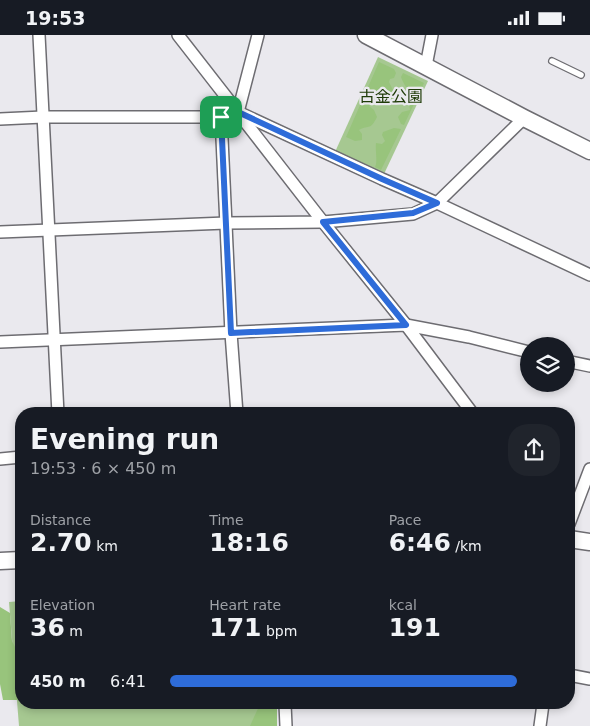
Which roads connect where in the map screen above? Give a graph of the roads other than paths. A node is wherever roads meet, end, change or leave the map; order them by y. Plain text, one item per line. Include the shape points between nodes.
1 (39, 35) edge
2 (178, 35) edge
3 (258, 35) edge
4 (366, 35) edge
5 (432, 35) edge
6 (552, 61) dead end
7 (426, 66) junction
8 (581, 75) dead end
9 (238, 112) junction
10 (43, 117) junction
11 (221, 117) junction
12 (0, 119) edge
13 (524, 119) junction
14 (590, 151) edge
15 (437, 203) junction
16 (323, 222) junction
17 (226, 223) junction
18 (48, 229) junction
19 (0, 232) edge
20 (590, 275) edge
21 (406, 325) junction
22 (231, 333) junction
23 (54, 339) junction
24 (0, 342) edge
25 (520, 350) edge
26 (575, 363) edge
27 (590, 366) edge
28 (58, 407) edge
29 (236, 407) edge
30 (468, 407) edge
31 (15, 458) edge
32 (0, 459) edge
33 (590, 469) edge
34 (575, 509) edge
35 (575, 540) edge
36 (590, 542) edge
37 (15, 560) edge
38 (0, 561) edge
39 (575, 676) edge
40 (590, 679) edge
41 (285, 709) edge
42 (542, 709) edge
43 (286, 726) edge
44 (540, 726) edge

1 - 10 street
2 - 9 street
3 - 9 street
4 - 7 street
5 - 7 street
6 - 8 lane
7 - 13 street
9 - 11 street
9 - 15 street
9 - 16 street
10 - 11 street
10 - 12 street
10 - 18 street
11 - 17 street
13 - 14 street
13 - 15 street
15 - 16 street via 413,213
15 - 20 street
16 - 17 street
16 - 21 street
17 - 18 street
17 - 22 street
18 - 19 street
18 - 23 street
21 - 22 street
21 - 25 street
21 - 30 street
22 - 23 street
22 - 29 street
23 - 24 street
23 - 28 street
26 - 27 street
31 - 32 street
33 - 34 street
35 - 36 street
37 - 38 street
39 - 40 street
41 - 43 street
42 - 44 street

